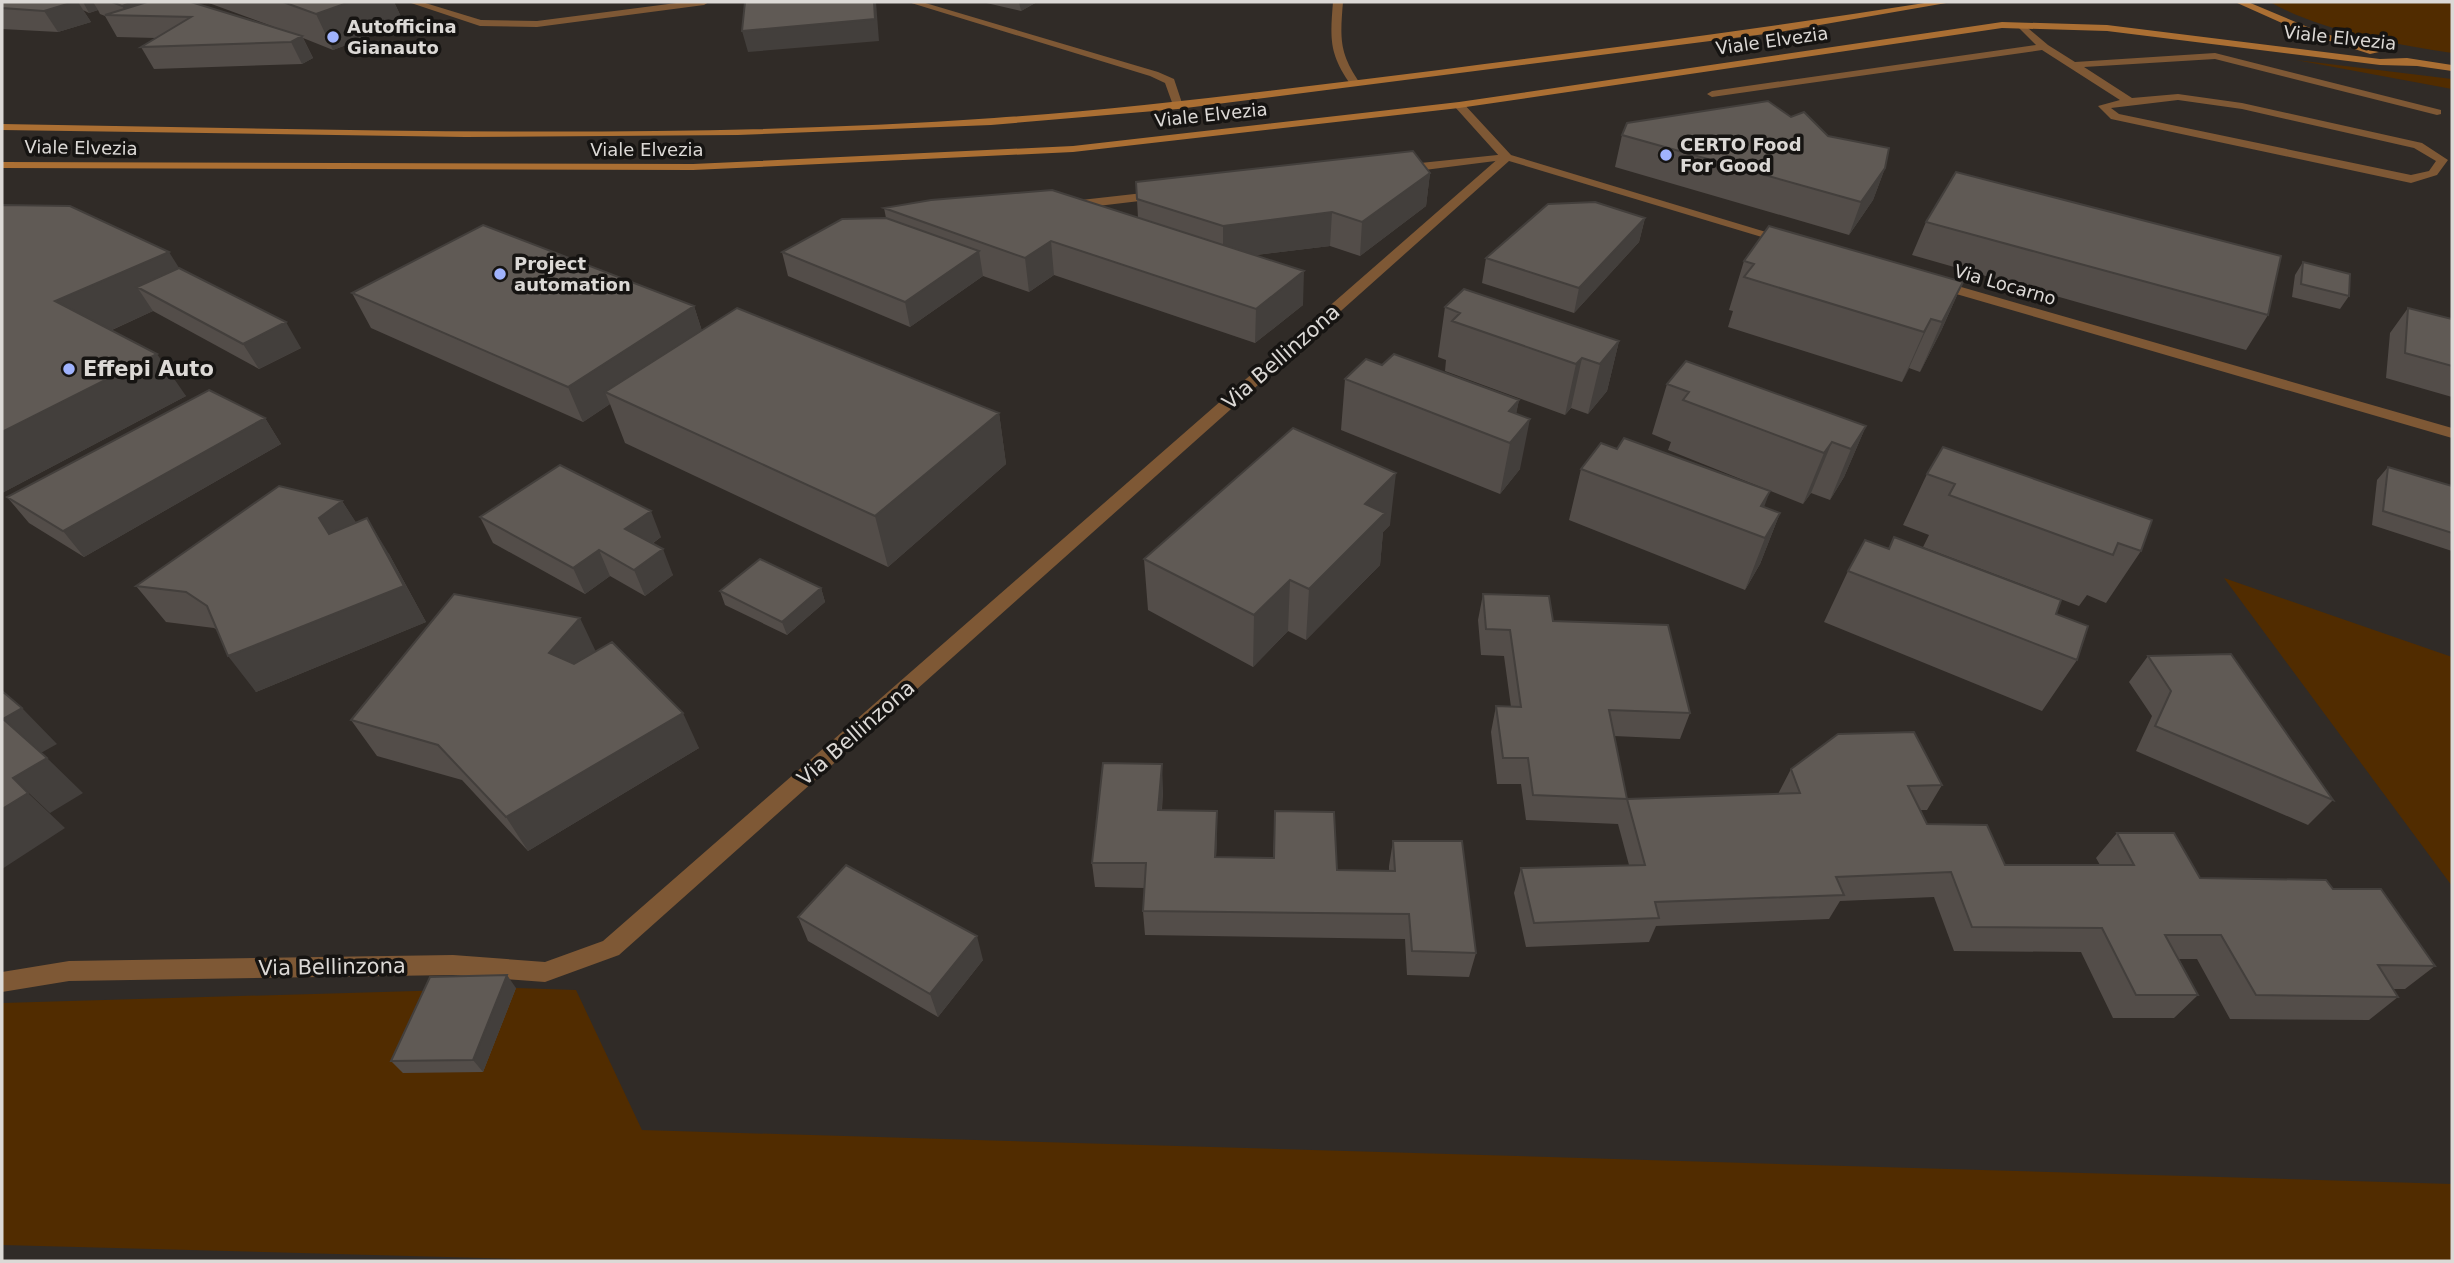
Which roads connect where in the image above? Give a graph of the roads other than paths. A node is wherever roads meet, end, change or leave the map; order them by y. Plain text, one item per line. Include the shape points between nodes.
1 (413, 2) edge
2 (704, 2) edge
3 (913, 2) edge
4 (1338, 2) edge
5 (1947, 2) edge
6 (2240, 2) edge
7 (2022, 26) junction
8 (2044, 47) junction
9 (2416, 63) junction
10 (2071, 65) junction
11 (2452, 68) edge
12 (1355, 83) junction
13 (1712, 94) dead end
14 (2130, 101) junction
15 (1459, 105) junction
16 (1178, 106) junction
17 (2437, 112) dead end
18 (2, 127) edge
19 (1507, 158) junction
20 (2, 165) edge
21 (1384, 171) edge
22 (1177, 194) edge
23 (1081, 204) edge
24 (1797, 243) edge
25 (1918, 278) edge
26 (2452, 433) edge
27 (2, 982) edge

1 - 2 street via 480,23 537,24
3 - 16 street via 1154,74 1170,81
4 - 12 street via 1335,49
5 - 12 main road, Viale Elvezia via 1773,30
6 - 9 main road, Viale Elvezia via 2354,47
7 - 8 street
7 - 9 main road, Viale Elvezia via 2107,28
7 - 15 main road, Viale Elvezia via 2002,25
8 - 10 street
8 - 13 street
9 - 11 main road, Viale Elvezia
10 - 14 street
10 - 17 street via 2215,57
12 - 16 main road, Viale Elvezia
14 - 14 street via 2178,97 2242,106 2418,145 2442,160 2433,173 2411,179 2115,117 2103,106
15 - 19 street
15 - 20 main road, Viale Elvezia via 1073,149 841,162 639,168
16 - 18 main road, Viale Elvezia via 991,122 738,132 465,134
19 - 21 street
19 - 24 street
19 - 27 street, Via Bellinzona via 611,948 545,972 453,965 69,971
22 - 23 street
25 - 26 street, Via Locarno

